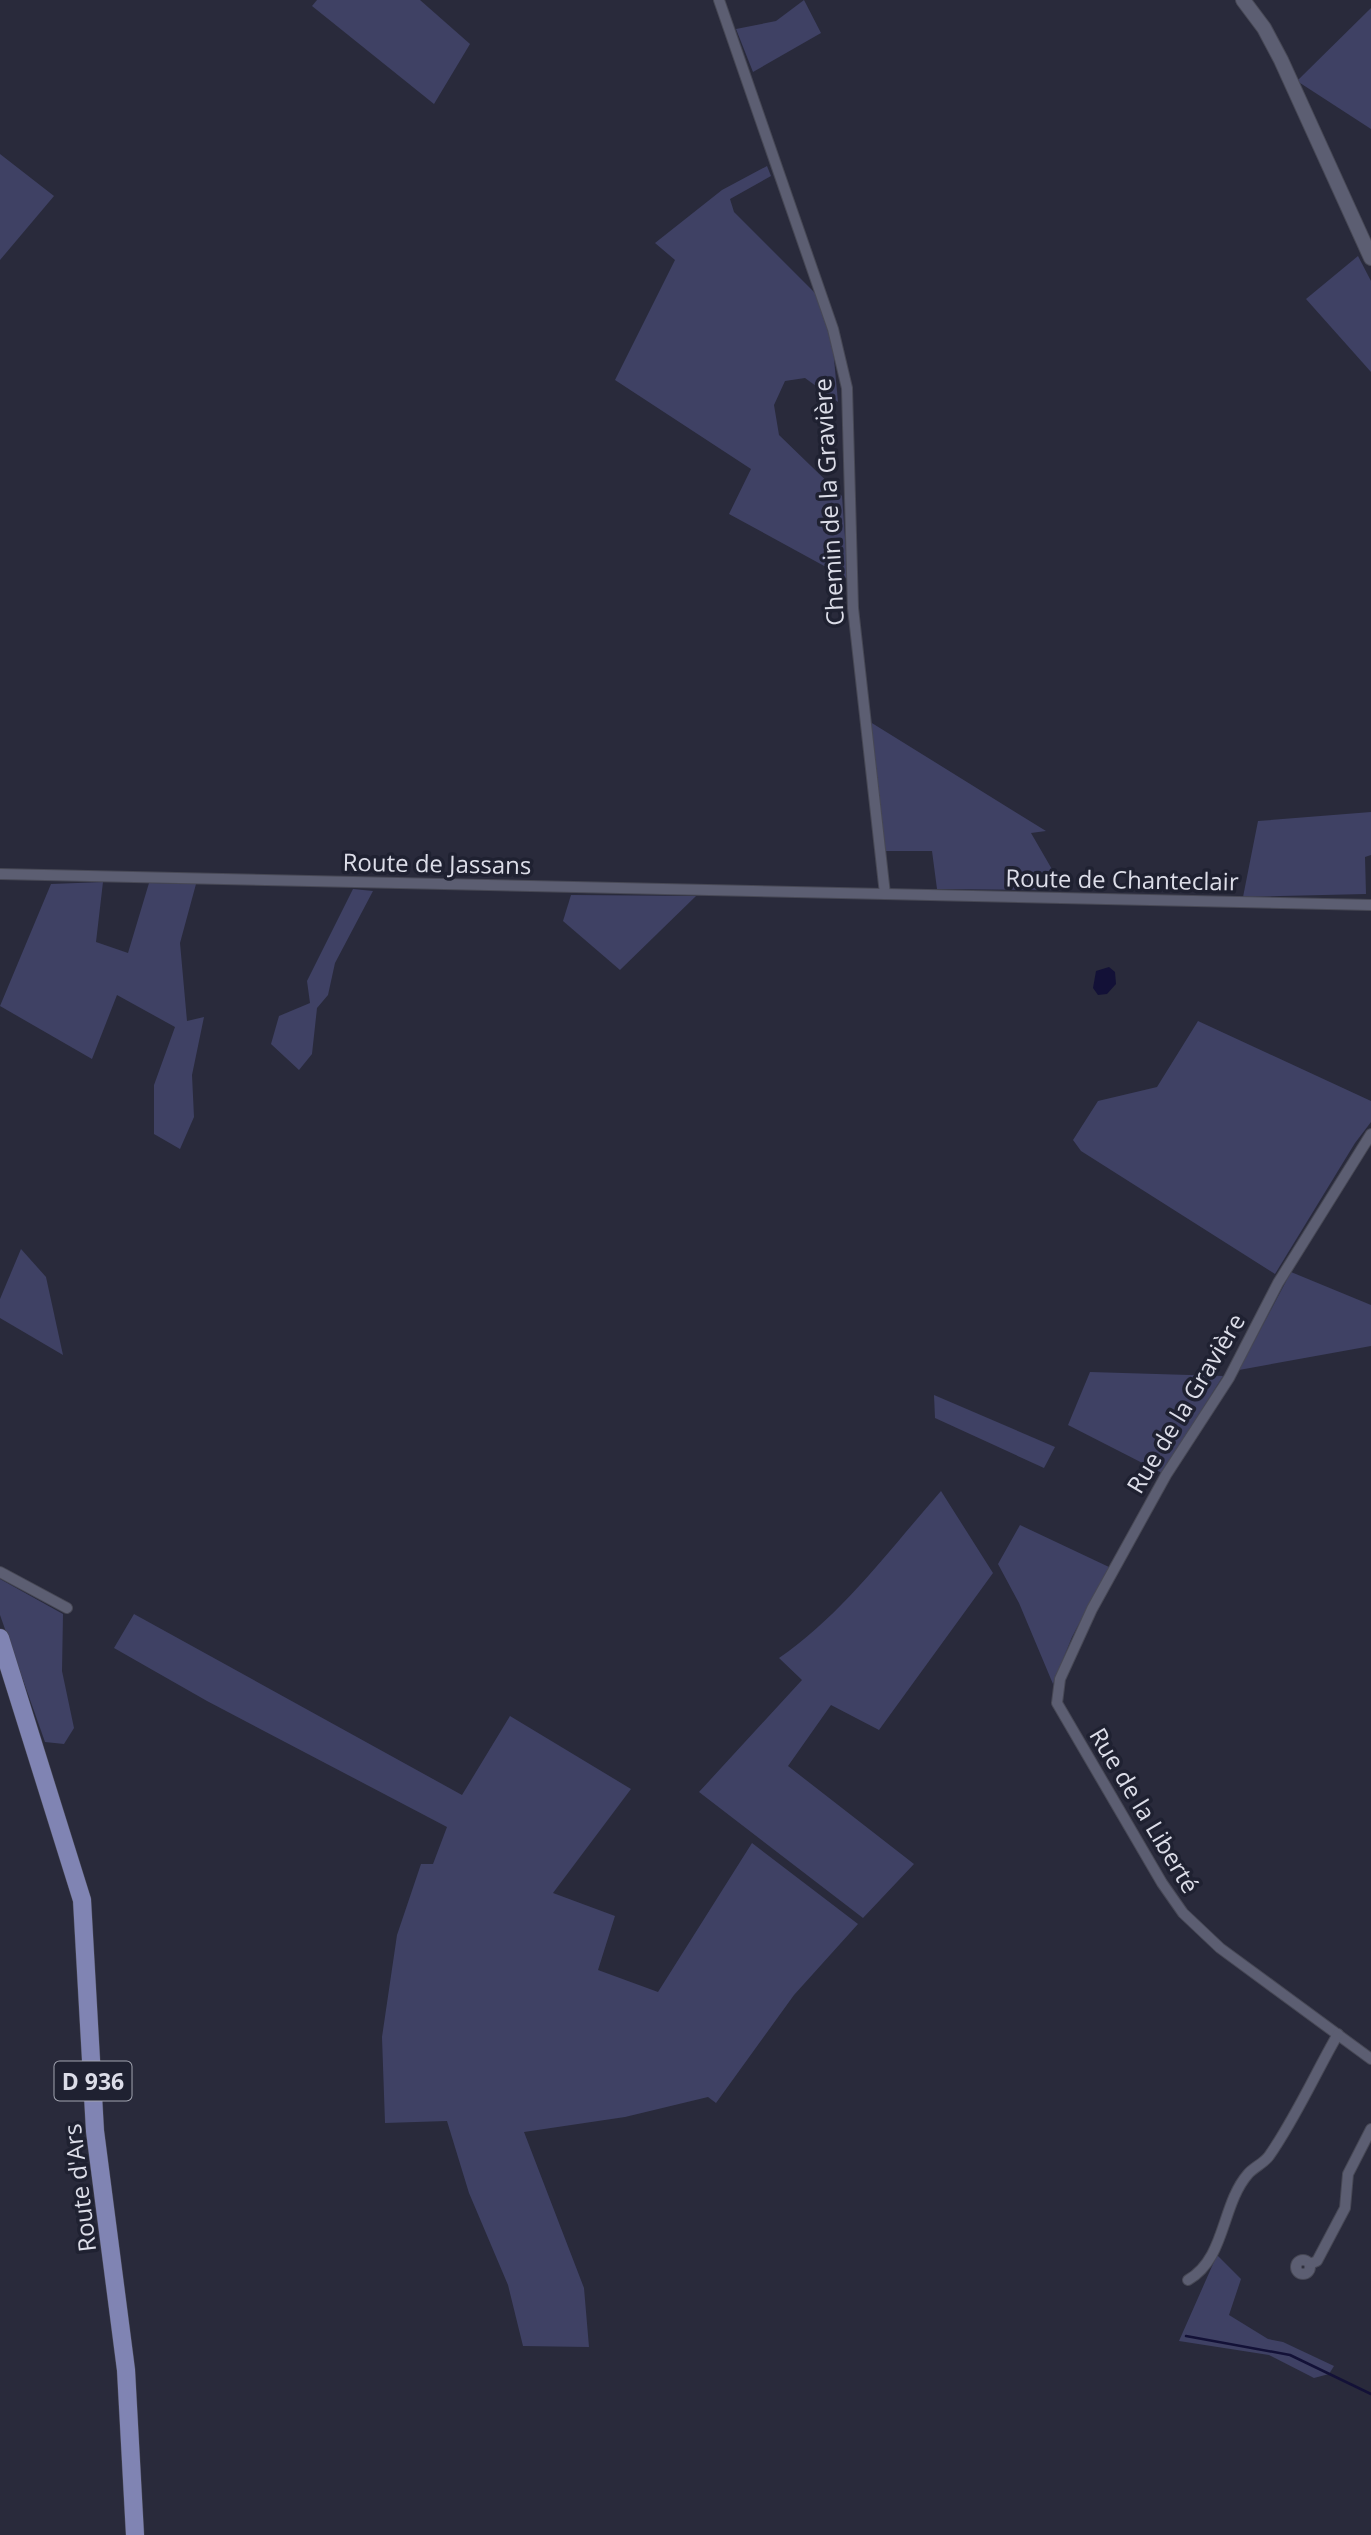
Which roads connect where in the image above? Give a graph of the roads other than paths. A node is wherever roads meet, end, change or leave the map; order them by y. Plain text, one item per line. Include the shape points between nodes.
1 (719, 0) edge
2 (1243, 0) edge
3 (1371, 258) edge
4 (0, 874) edge
5 (873, 893) joint
6 (885, 894) junction
7 (1371, 905) edge
8 (1371, 1134) edge
9 (0, 1572) edge
10 (67, 1608) dead end
11 (0, 1638) edge
12 (1057, 1703) joint
13 (1338, 2034) junction
14 (1371, 2059) edge
15 (1371, 2129) edge
16 (1310, 2264) dead end
17 (1188, 2280) dead end
18 (135, 2535) edge

1 - 6 street, Chemin de la Gravière via 833,329 847,388 853,608
2 - 3 street via 1265,28 1281,60
4 - 5 street, Route de Jassans
5 - 6 street, Route de Chanteclair
6 - 7 street, Route de Chanteclair
8 - 12 street, Rue de la Gravière via 1278,1283 1229,1378 1159,1488 1092,1609 1060,1679
9 - 10 street
11 - 18 main road, Route d'Ars / D 936 via 82,1900 95,2131 126,2370
12 - 13 street, Rue de la Liberté via 1183,1913 1220,1948
13 - 14 street, Rue de la Liberté
13 - 17 street via 1268,2157 1248,2174 1224,2218 1214,2250
15 - 16 street via 1348,2174 1345,2208 1317,2261

